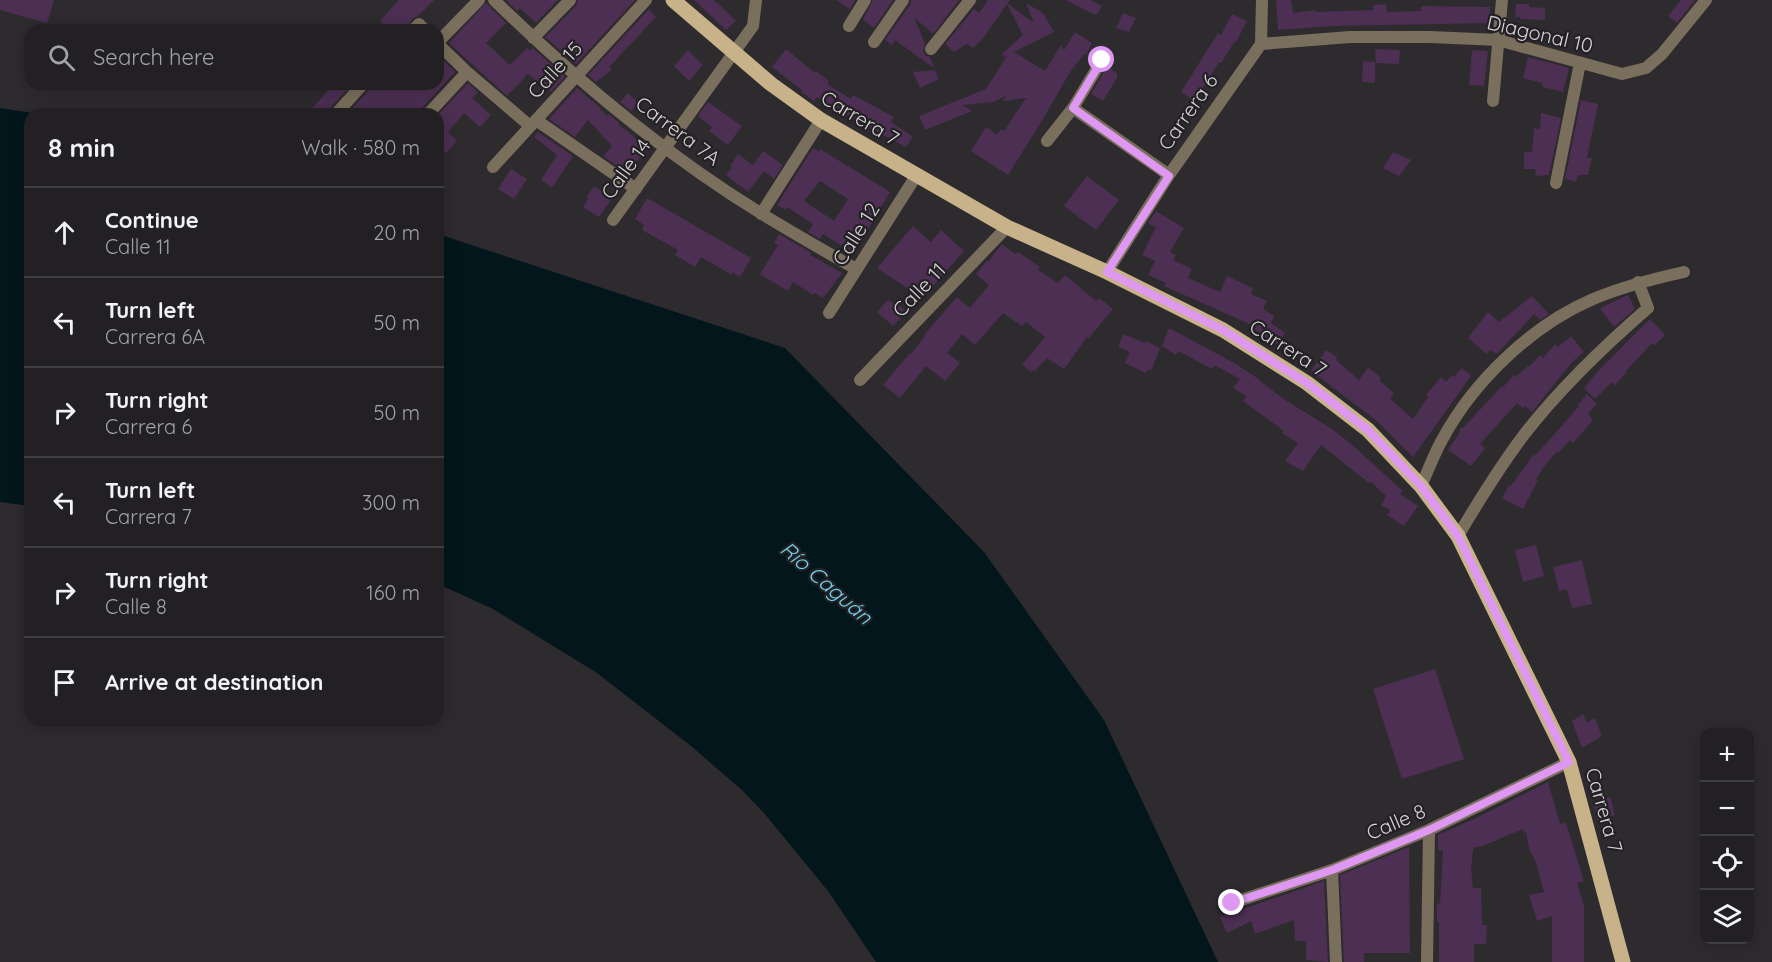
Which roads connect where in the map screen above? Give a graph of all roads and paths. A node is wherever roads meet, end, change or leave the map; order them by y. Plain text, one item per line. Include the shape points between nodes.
1 (479, 0) edge
2 (494, 0) edge
3 (570, 0) edge
4 (646, 0) edge
5 (673, 0) edge
6 (756, 0) edge
7 (866, 0) edge
8 (903, 0) edge
9 (970, 0) edge
10 (1262, 0) edge
11 (1502, 0) edge
12 (1706, 0) edge
13 (849, 26) dead end
14 (444, 37) edge
15 (533, 38) junction
16 (1498, 40) junction
17 (874, 42) dead end
18 (1261, 44) junction
19 (444, 49) edge
20 (931, 49) dead end
21 (734, 53) junction
22 (1102, 60) dead end
23 (1580, 63) junction
24 (467, 72) junction
25 (576, 76) junction
26 (358, 90) edge
27 (1493, 101) dead end
28 (341, 108) edge
29 (434, 108) edge
30 (1073, 108) junction
31 (821, 120) junction
32 (533, 123) junction
33 (1047, 141) dead end
34 (665, 148) junction
35 (493, 166) dead end
36 (916, 176) junction
37 (1169, 176) junction
38 (1556, 183) dead end
39 (636, 189) junction
40 (761, 214) junction
41 (613, 220) dead end
42 (1007, 227) junction
43 (856, 269) junction
44 (1107, 272) junction
45 (1684, 272) dead end
46 (1638, 282) junction
47 (829, 313) dead end
48 (860, 380) dead end
49 (1421, 486) junction
50 (1458, 536) junction
51 (1569, 762) junction
52 (1429, 830) junction
53 (1332, 870) junction
54 (1232, 903) dead end
55 (1617, 932) junction
56 (1336, 962) edge
57 (1427, 962) edge
58 (1615, 962) edge
59 (1623, 962) edge

1 - 14 street
2 - 15 street, Carrera 7A
3 - 15 street
4 - 25 street, Calle 15
5 - 21 main road, Carrera 7
6 - 21 street, Calle 14 via 753,26
7 - 13 street
8 - 17 street
9 - 20 street
10 - 18 street
11 - 16 street
12 - 23 street, Diagonal 10 via 1646,68 1622,74
15 - 25 street, Carrera 7A
16 - 18 street, Diagonal 10 via 1350,38
16 - 23 street, Diagonal 10
16 - 27 street
18 - 37 street, Carrera 6
19 - 24 street
21 - 31 main road, Carrera 7
21 - 34 street, Calle 14
22 - 30 street
23 - 38 street
24 - 29 street
24 - 32 street
25 - 32 street, Calle 15
25 - 34 street, Carrera 7A
26 - 28 street
30 - 33 street
30 - 37 street
31 - 36 main road, Carrera 7
31 - 40 street
32 - 35 street, Calle 15
32 - 39 street
34 - 39 street, Calle 14
34 - 40 street, Carrera 7A
36 - 42 main road, Carrera 7
36 - 43 street, Calle 12
37 - 44 street, Carrera 6
39 - 41 street, Calle 14
40 - 43 street, Carrera 7A
42 - 44 main road, Carrera 7
42 - 48 street, Calle 11
43 - 47 street, Calle 12
44 - 49 main road, Carrera 7 via 1223,330 1307,383 1368,430
45 - 46 street
46 - 49 street via 1590,300 1545,326 1505,358 1471,396 1442,439
46 - 50 street via 1648,308 1603,347 1546,408 1488,485
49 - 50 main road, Carrera 7
50 - 51 main road, Carrera 7
51 - 52 street, Calle 8
51 - 55 main road, Carrera 7
52 - 53 street, Calle 8
52 - 57 street
53 - 54 street, Calle 8
53 - 56 street
55 - 58 street, Carrera 7
55 - 59 main road

